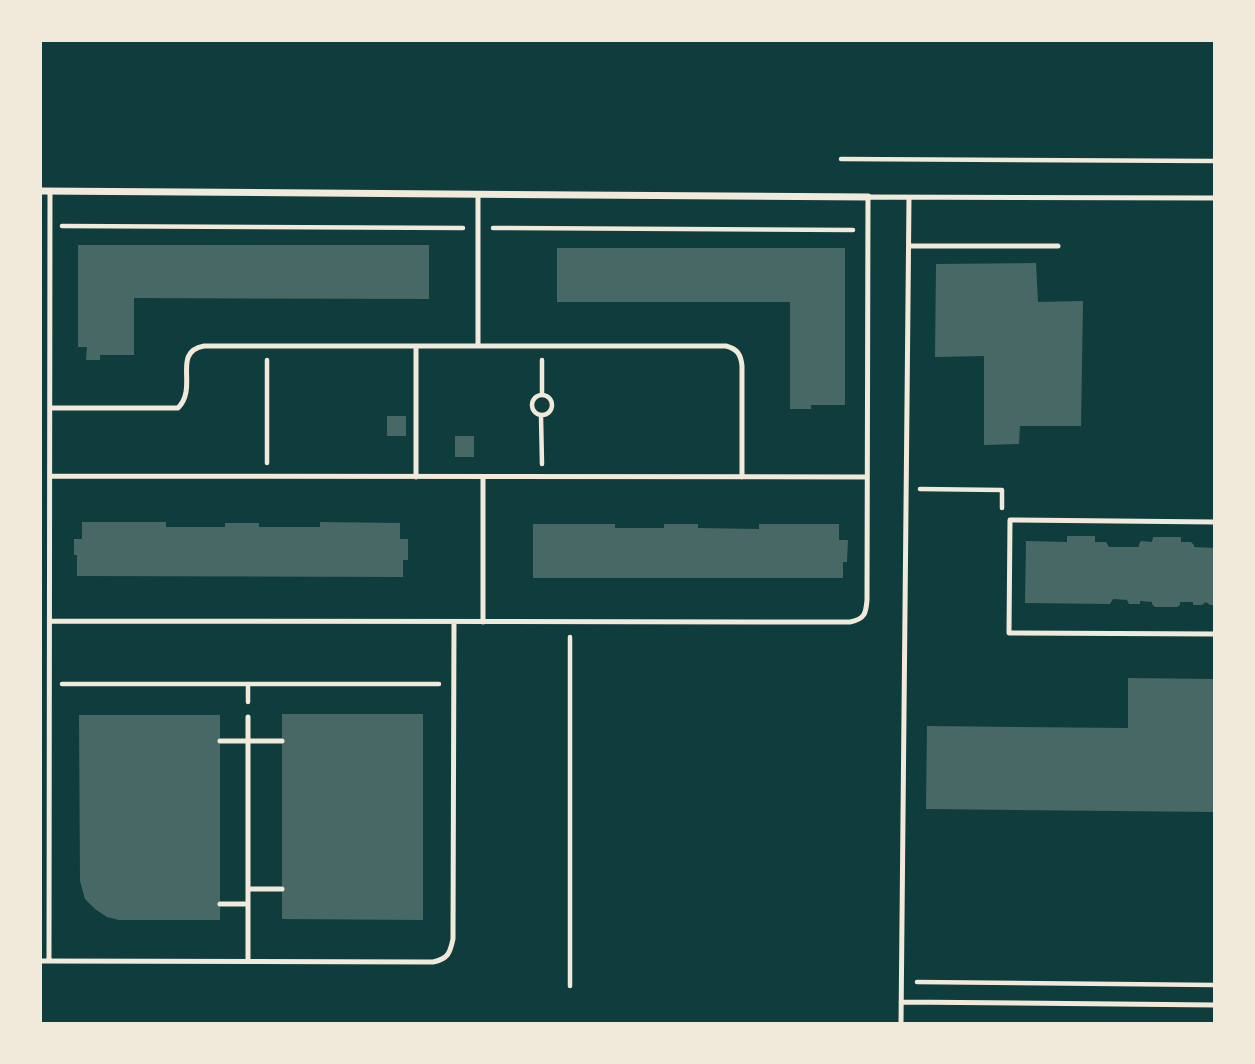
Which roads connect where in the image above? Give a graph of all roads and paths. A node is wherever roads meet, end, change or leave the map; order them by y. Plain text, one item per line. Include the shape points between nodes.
1 (841, 159) dead end
2 (1215, 161) edge
3 (40, 191) edge
4 (50, 191) junction
5 (478, 195) junction
6 (868, 197) junction
7 (909, 198) junction
8 (1215, 198) edge
9 (50, 226) junction
10 (478, 228) junction
11 (853, 230) dead end
12 (909, 246) junction
13 (1058, 246) dead end
14 (267, 346) junction
15 (416, 346) junction
16 (478, 346) junction
17 (542, 346) junction
18 (542, 394) junction
19 (50, 408) junction
20 (541, 416) junction
21 (50, 476) junction
22 (267, 477) junction
23 (416, 477) junction
24 (483, 477) junction
25 (542, 477) junction
26 (742, 477) junction
27 (867, 477) junction
28 (914, 489) dead end
29 (1002, 516) dead end
30 (1215, 522) edge
31 (50, 621) junction
32 (454, 622) junction
33 (483, 622) junction
34 (570, 622) junction
35 (1215, 634) edge
36 (50, 684) junction
37 (453, 684) junction
38 (248, 717) dead end
39 (220, 741) dead end
40 (248, 741) junction
41 (282, 741) dead end
42 (248, 889) junction
43 (282, 889) dead end
44 (220, 904) dead end
45 (248, 904) junction
46 (40, 961) edge
47 (49, 961) junction
48 (248, 961) junction
49 (910, 982) dead end
50 (1215, 985) edge
51 (570, 986) dead end
52 (901, 1002) junction
53 (1215, 1004) edge
54 (901, 1024) edge

1 - 2 path
3 - 4 street
4 - 5 street
4 - 9 lane
5 - 6 street
5 - 10 lane
6 - 7 lane
6 - 27 lane
7 - 8 lane
7 - 12 lane
9 - 10 path
9 - 19 lane
10 - 11 path
10 - 16 lane
12 - 13 lane
12 - 52 lane
14 - 15 lane
14 - 19 lane via 196,347 187,361 185,402 178,408
14 - 22 path
15 - 16 lane
15 - 23 lane
16 - 17 lane
17 - 18 path
17 - 26 lane via 734,348 742,366
18 - 20 path via 531,402
18 - 20 path via 548,396 552,408
19 - 21 lane
20 - 25 path
21 - 22 lane
21 - 31 lane
22 - 23 lane
23 - 24 lane
24 - 25 lane
24 - 33 lane
25 - 26 lane
26 - 27 lane
27 - 34 lane via 867,600 859,621
28 - 29 path via 1002,490
30 - 35 lane via 1010,520 1009,633
31 - 32 lane
31 - 36 lane
32 - 33 lane
32 - 37 lane
33 - 34 lane
34 - 51 path
36 - 37 path
36 - 47 lane
37 - 48 lane via 450,952 433,962
38 - 40 lane
39 - 40 lane
40 - 41 lane
40 - 42 lane
42 - 43 lane
42 - 45 lane
44 - 45 lane
45 - 48 lane
46 - 47 lane
47 - 48 lane
49 - 50 path
52 - 53 lane
52 - 54 lane

